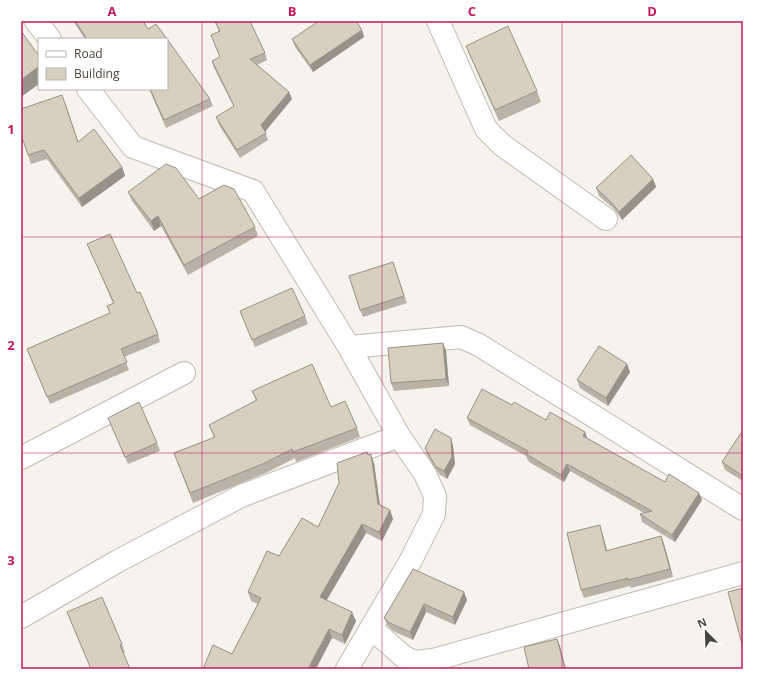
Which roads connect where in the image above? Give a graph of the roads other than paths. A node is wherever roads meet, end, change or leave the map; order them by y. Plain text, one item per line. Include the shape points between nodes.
1 (36, 21) edge
2 (438, 21) edge
3 (49, 38) edge
4 (89, 90) edge
5 (606, 219) dead end
6 (349, 347) junction
7 (184, 373) dead end
8 (399, 436) junction
9 (21, 458) edge
10 (743, 509) edge
11 (743, 573) edge
12 (21, 617) edge
13 (371, 628) junction
14 (346, 669) edge

1 - 3 street
2 - 5 street via 486,129 502,145
4 - 6 street via 133,147 253,191
6 - 8 street
6 - 10 street via 461,337 480,345
7 - 9 street
8 - 12 street via 241,496 118,561
8 - 13 street via 425,474 435,496 434,514 411,560
11 - 13 street via 433,660 415,662 404,657
13 - 14 street

